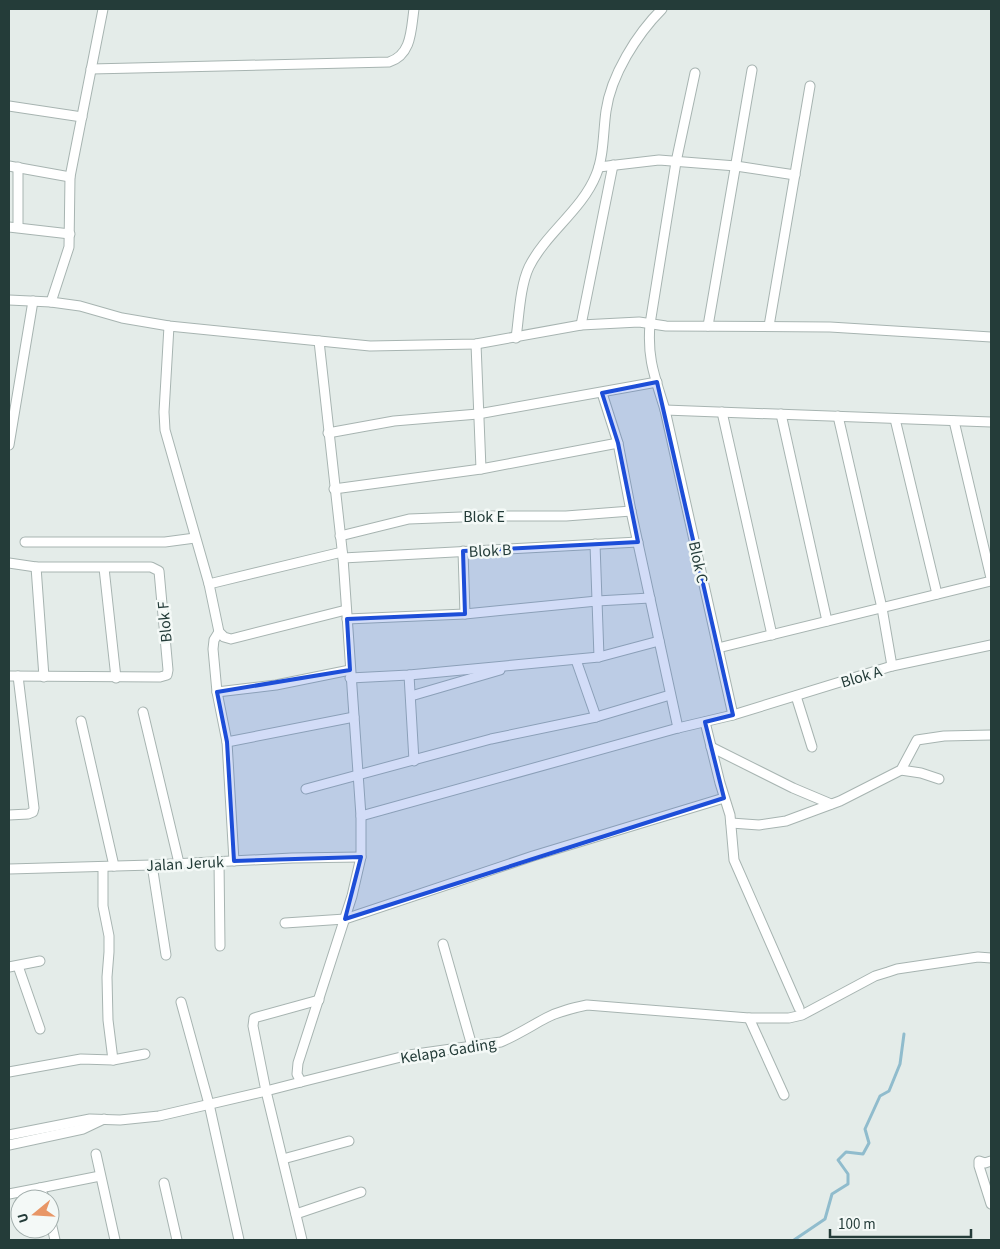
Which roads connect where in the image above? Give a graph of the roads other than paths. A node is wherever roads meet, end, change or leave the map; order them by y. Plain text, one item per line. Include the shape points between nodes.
1 (103, 9) edge
2 (414, 9) edge
3 (662, 9) edge
4 (91, 69) junction
5 (752, 70) dead end
6 (695, 73) dead end
7 (810, 86) dead end
8 (9, 106) edge
9 (82, 117) junction
10 (676, 162) junction
11 (613, 165) junction
12 (736, 166) junction
13 (13, 167) edge
14 (599, 167) junction
15 (795, 175) junction
16 (70, 177) junction
17 (13, 185) edge
18 (13, 227) edge
19 (70, 234) junction
20 (9, 300) edge
21 (34, 301) junction
22 (50, 302) junction
23 (650, 324) junction
24 (169, 326) junction
25 (581, 326) junction
26 (708, 326) junction
27 (769, 326) junction
28 (991, 337) edge
29 (516, 338) junction
30 (319, 341) junction
31 (476, 344) junction
32 (656, 382) junction
33 (602, 393) junction
34 (665, 410) junction
35 (722, 412) junction
36 (478, 414) junction
37 (781, 414) junction
38 (838, 416) junction
39 (895, 419) junction
40 (954, 421) junction
41 (991, 422) edge
42 (328, 433) junction
43 (618, 443) junction
44 (9, 444) edge
45 (481, 469) junction
46 (334, 489) junction
47 (630, 511) junction
48 (340, 536) junction
49 (195, 538) junction
50 (25, 542) dead end
51 (638, 542) junction
52 (595, 544) junction
53 (464, 552) junction
54 (342, 555) junction
55 (9, 563) edge
56 (36, 567) junction
57 (104, 568) junction
58 (991, 580) edge
59 (209, 584) junction
60 (937, 594) junction
61 (650, 598) junction
62 (597, 600) junction
63 (882, 608) junction
64 (347, 614) junction
65 (465, 614) junction
66 (827, 621) junction
67 (219, 632) junction
68 (772, 635) junction
69 (659, 641) junction
70 (991, 645) edge
71 (718, 648) junction
72 (599, 657) junction
73 (576, 660) junction
74 (520, 664) junction
75 (892, 666) junction
76 (350, 674) junction
77 (409, 675) junction
78 (13, 676) edge
79 (44, 677) junction
80 (116, 678) junction
81 (217, 692) junction
82 (411, 696) junction
83 (670, 696) junction
84 (796, 696) junction
85 (143, 712) dead end
86 (733, 715) junction
87 (354, 717) junction
88 (596, 717) junction
89 (81, 721) dead end
90 (705, 722) junction
91 (678, 728) junction
92 (991, 735) edge
93 (227, 742) junction
94 (711, 747) junction
95 (812, 747) dead end
96 (414, 761) junction
97 (901, 770) junction
98 (358, 775) junction
99 (939, 779) dead end
100 (306, 789) dead end
101 (724, 798) junction
102 (831, 804) junction
103 (9, 815) edge
104 (361, 816) junction
105 (731, 823) junction
106 (361, 857) junction
107 (219, 861) junction
108 (234, 861) junction
109 (179, 863) junction
110 (152, 865) junction
111 (103, 866) junction
112 (114, 866) junction
113 (9, 869) edge
114 (345, 920) junction
115 (285, 923) dead end
116 (443, 944) dead end
117 (220, 946) dead end
118 (166, 955) dead end
119 (991, 958) edge
120 (40, 961) dead end
121 (13, 967) edge
122 (319, 1000) junction
123 (181, 1002) dead end
124 (799, 1008) dead end
125 (749, 1018) junction
126 (40, 1029) dead end
127 (472, 1046) junction
128 (146, 1054) dead end
129 (114, 1060) junction
130 (9, 1072) edge
131 (301, 1082) junction
132 (266, 1091) junction
133 (784, 1094) dead end
134 (209, 1104) junction
135 (104, 1119) junction
136 (9, 1135) edge
137 (349, 1140) dead end
138 (9, 1145) edge
139 (96, 1154) dead end
140 (283, 1159) junction
141 (991, 1161) edge
142 (100, 1176) junction
143 (164, 1183) dead end
144 (40, 1188) joint
145 (361, 1192) dead end
146 (9, 1194) edge
147 (991, 1204) edge
148 (296, 1214) junction
149 (115, 1240) edge
150 (177, 1240) edge
151 (239, 1240) edge
152 (302, 1240) edge

1 - 4 street
2 - 4 street via 405,50 397,60 389,62
3 - 14 street via 633,45 613,85 606,109
4 - 9 street
5 - 12 street
6 - 10 street
7 - 15 street
8 - 9 street
9 - 16 street
10 - 11 street via 659,160
10 - 12 street
10 - 23 street
11 - 14 street
11 - 25 street
12 - 15 street
12 - 26 street
13 - 16 street
13 - 17 street
14 - 29 street via 580,203 530,265 525,276
15 - 27 street
16 - 19 street
17 - 18 street
18 - 19 street
19 - 22 street via 69,247
20 - 21 street
21 - 22 street
21 - 44 street
22 - 24 street
23 - 25 street
23 - 26 street
23 - 32 street via 648,344
24 - 30 street
24 - 49 street via 165,430
25 - 29 street
26 - 27 street
27 - 28 street
29 - 31 street
30 - 31 street via 370,346
30 - 42 street
31 - 36 street
32 - 33 street
32 - 34 street
33 - 36 street
33 - 43 street
34 - 35 street
34 - 71 street, Blok C
35 - 37 street
35 - 68 street
36 - 42 street via 394,421
36 - 45 street
37 - 38 street
37 - 66 street
38 - 39 street
38 - 63 street
39 - 40 street
39 - 60 street
40 - 41 street
40 - 58 street
42 - 46 street
43 - 45 street
43 - 47 street
45 - 46 street
46 - 48 street
47 - 48 street, Blok E via 566,516 409,519
47 - 51 street
48 - 54 street
49 - 50 street via 165,542
49 - 59 street
51 - 52 street, Blok B
51 - 61 street
52 - 53 street, Blok B
52 - 62 street
53 - 54 street, Blok B
53 - 65 street
54 - 59 street, Blok B
54 - 64 street
55 - 56 street
56 - 57 street
56 - 79 street
57 - 80 street
57 - 80 street, Blok F via 151,567 159,571 167,675
58 - 60 street
59 - 67 street
60 - 63 street
61 - 62 street
61 - 69 street
62 - 65 street
62 - 72 street
63 - 66 street
63 - 75 street
64 - 65 street
64 - 67 street via 231,638
64 - 76 street
66 - 68 street
67 - 81 street via 213,649
68 - 71 street
69 - 72 street
69 - 83 street
70 - 75 street, Blok A
71 - 86 street, Blok C
72 - 73 street
73 - 74 street
73 - 88 street
74 - 77 street
74 - 82 street
75 - 84 street, Blok A
76 - 77 street
76 - 81 street
76 - 87 street
77 - 82 street
78 - 79 street
78 - 103 street via 34,808 28,814
79 - 80 street
81 - 93 street
82 - 96 street
83 - 88 street
83 - 91 street
84 - 86 street, Blok A
84 - 95 street
85 - 109 street
86 - 90 street, Blok A
87 - 93 street
87 - 98 street
88 - 96 street via 491,739
89 - 112 street
90 - 91 street, Blok A
90 - 94 street
91 - 104 street, Blok A
92 - 97 street via 917,740
93 - 108 street
94 - 101 street
94 - 102 street
96 - 98 street
97 - 99 street
97 - 102 street
98 - 100 street
98 - 104 street
101 - 105 street
101 - 114 street via 533,856
102 - 105 street via 786,821 759,825
104 - 106 street
105 - 124 street via 734,860
106 - 108 street, Jalan Jeruk
106 - 114 street
107 - 108 street, Jalan Jeruk
107 - 109 street, Jalan Jeruk
107 - 117 street
109 - 110 street, Jalan Jeruk
110 - 112 street, Jalan Jeruk
110 - 118 street
111 - 112 street, Jalan Jeruk
111 - 113 street, Jalan Jeruk
111 - 129 street via 103,906 110,952 108,1020
114 - 115 street
114 - 122 street
116 - 127 street
119 - 125 street, Kelapa Gading via 897,969 875,976 802,1016
120 - 121 street
121 - 126 street
122 - 131 street via 298,1063 297,1074
122 - 132 street via 254,1018
123 - 134 street
125 - 127 street, Kelapa Gading via 587,1005 547,1017 501,1042
125 - 133 street
127 - 131 street, Kelapa Gading via 409,1055
128 - 129 street
129 - 130 street via 81,1059
131 - 132 street, Kelapa Gading
132 - 134 street, Kelapa Gading
132 - 140 street
134 - 135 street, Kelapa Gading via 159,1116
134 - 151 street
135 - 136 street, Kelapa Gading via 90,1118
135 - 138 street via 83,1129
137 - 140 street
139 - 142 street
140 - 148 street
141 - 147 street via 985,1164 979,1161 979,1166
142 - 144 street
142 - 149 street
143 - 150 street
144 - 146 street
145 - 148 street
148 - 152 street

